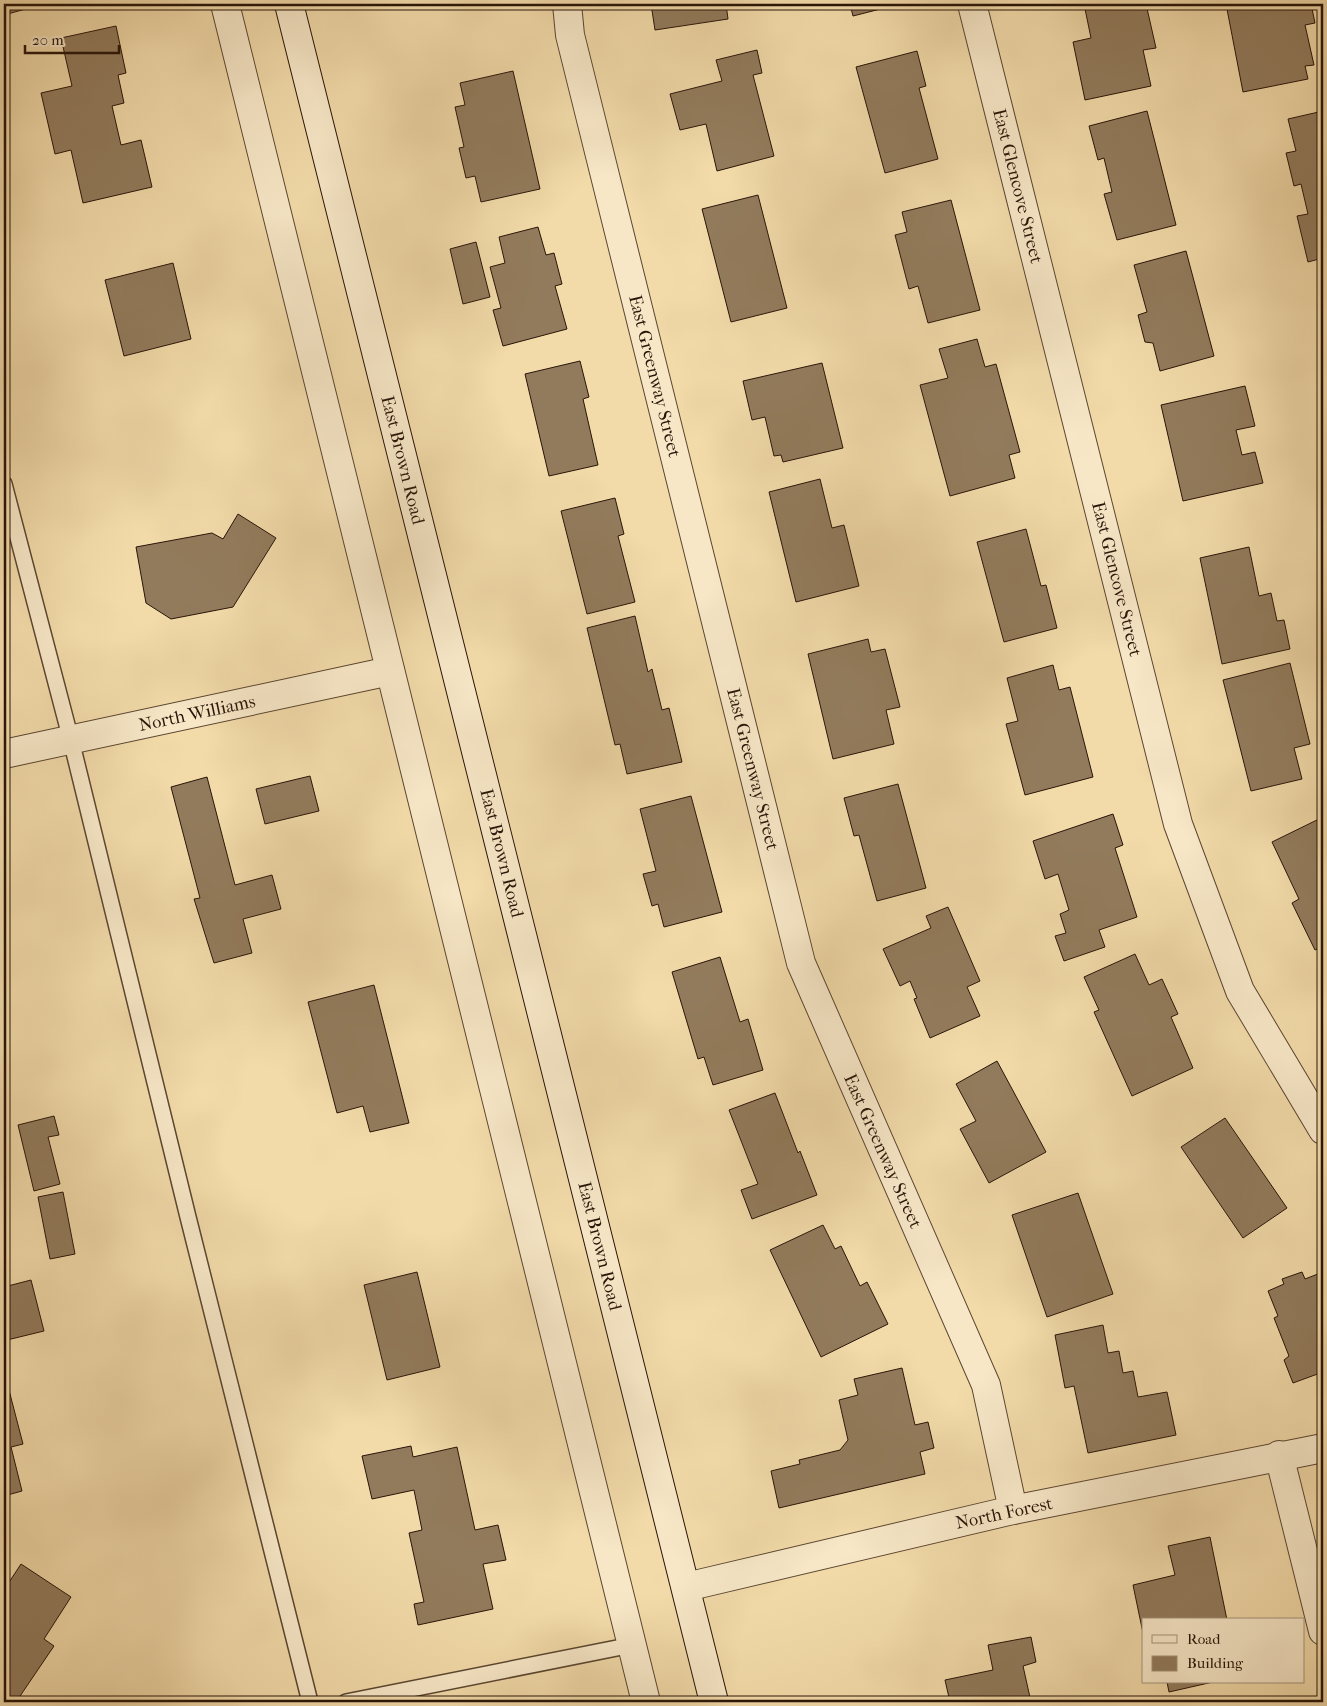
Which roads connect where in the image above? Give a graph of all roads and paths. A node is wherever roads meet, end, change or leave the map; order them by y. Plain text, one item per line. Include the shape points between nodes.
1 (225, 4) edge
2 (289, 4) edge
3 (568, 4) edge
4 (972, 4) edge
5 (4, 484) edge
6 (390, 671) junction
7 (71, 740) junction
8 (4, 754) edge
9 (1323, 1130) edge
10 (1323, 1448) edge
11 (1279, 1456) junction
12 (1013, 1510) junction
13 (686, 1587) junction
14 (1323, 1631) edge
15 (632, 1645) junction
16 (310, 1702) edge
17 (346, 1702) edge
18 (646, 1702) edge
19 (714, 1702) edge

1 - 6 street
2 - 13 street, East Brown Road
3 - 12 street, East Greenway Street via 570,35 801,964 986,1384
4 - 9 street, East Glencove Street via 1178,824 1240,991
5 - 7 lane
6 - 7 street, North Williams
6 - 15 street
7 - 8 street, North Williams
7 - 16 lane
10 - 11 street, North Forest
11 - 12 street, North Forest
11 - 14 street
12 - 13 street, North Forest
13 - 19 street, East Brown Road
15 - 17 lane
15 - 18 street

